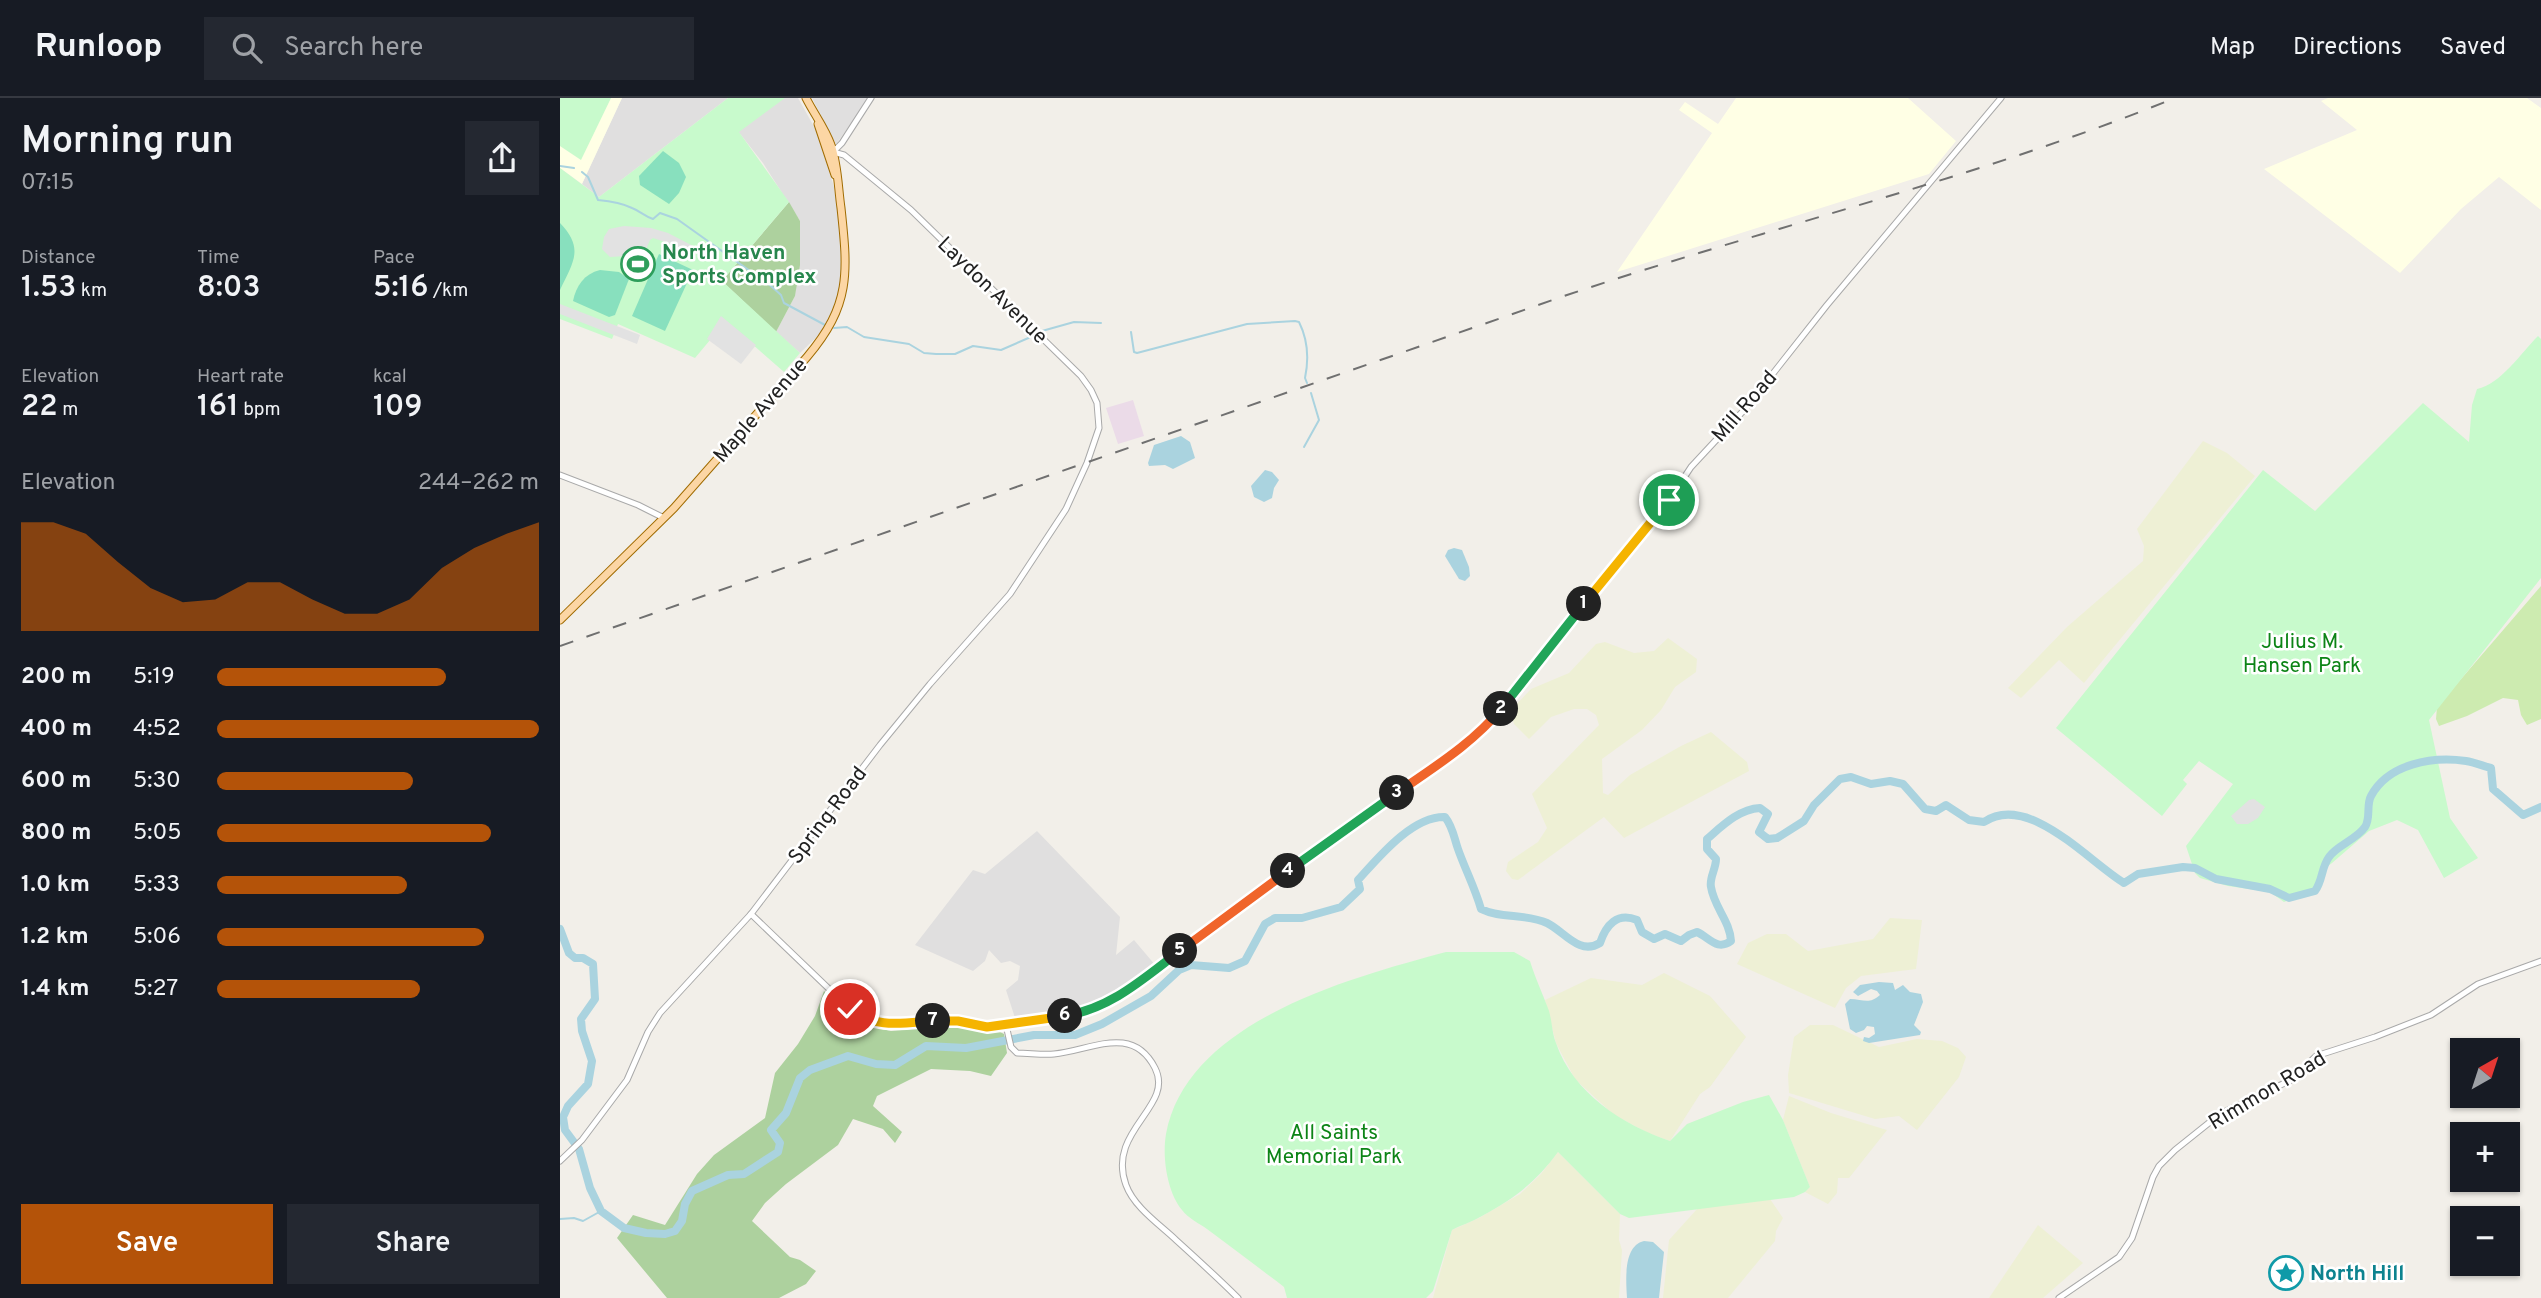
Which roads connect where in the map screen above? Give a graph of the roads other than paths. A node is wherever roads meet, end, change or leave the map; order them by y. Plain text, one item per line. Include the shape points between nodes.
1 (806, 98) edge
2 (871, 98) edge
3 (2001, 98) edge
4 (830, 153) junction
5 (1087, 463) joint
6 (560, 475) edge
7 (664, 518) junction
8 (560, 620) edge
9 (751, 914) junction
10 (2541, 961) edge
11 (1006, 1025) junction
12 (560, 1161) edge
13 (1238, 1298) edge
14 (2059, 1298) edge

1 - 4 main road, Maple Avenue via 824,129
2 - 4 street via 842,143
3 - 11 street, Mill Road via 1745,409 1691,467 1664,508 1486,726 1139,985 1082,1013
4 - 5 street, Laydon Avenue via 844,155 911,210 1087,383 1100,422
4 - 7 main road, Maple Avenue via 837,169 846,270 832,322 796,370
5 - 9 street, Spring Road via 1066,509 1010,594 880,745
6 - 7 street
7 - 8 main road, Maple Avenue
9 - 11 street, Mill Road via 864,1018 892,1024 946,1020 987,1027
9 - 12 street, Spring Road via 660,1013 626,1080
10 - 14 street, Rimmon Road via 2477,984 2431,1016 2316,1056 2291,1080 2220,1114 2158,1166 2132,1238 2119,1257
11 - 13 street via 1012,1050 1017,1053 1054,1054 1120,1042 1149,1059 1159,1089 1126,1142 1122,1159 1125,1183 1137,1203

